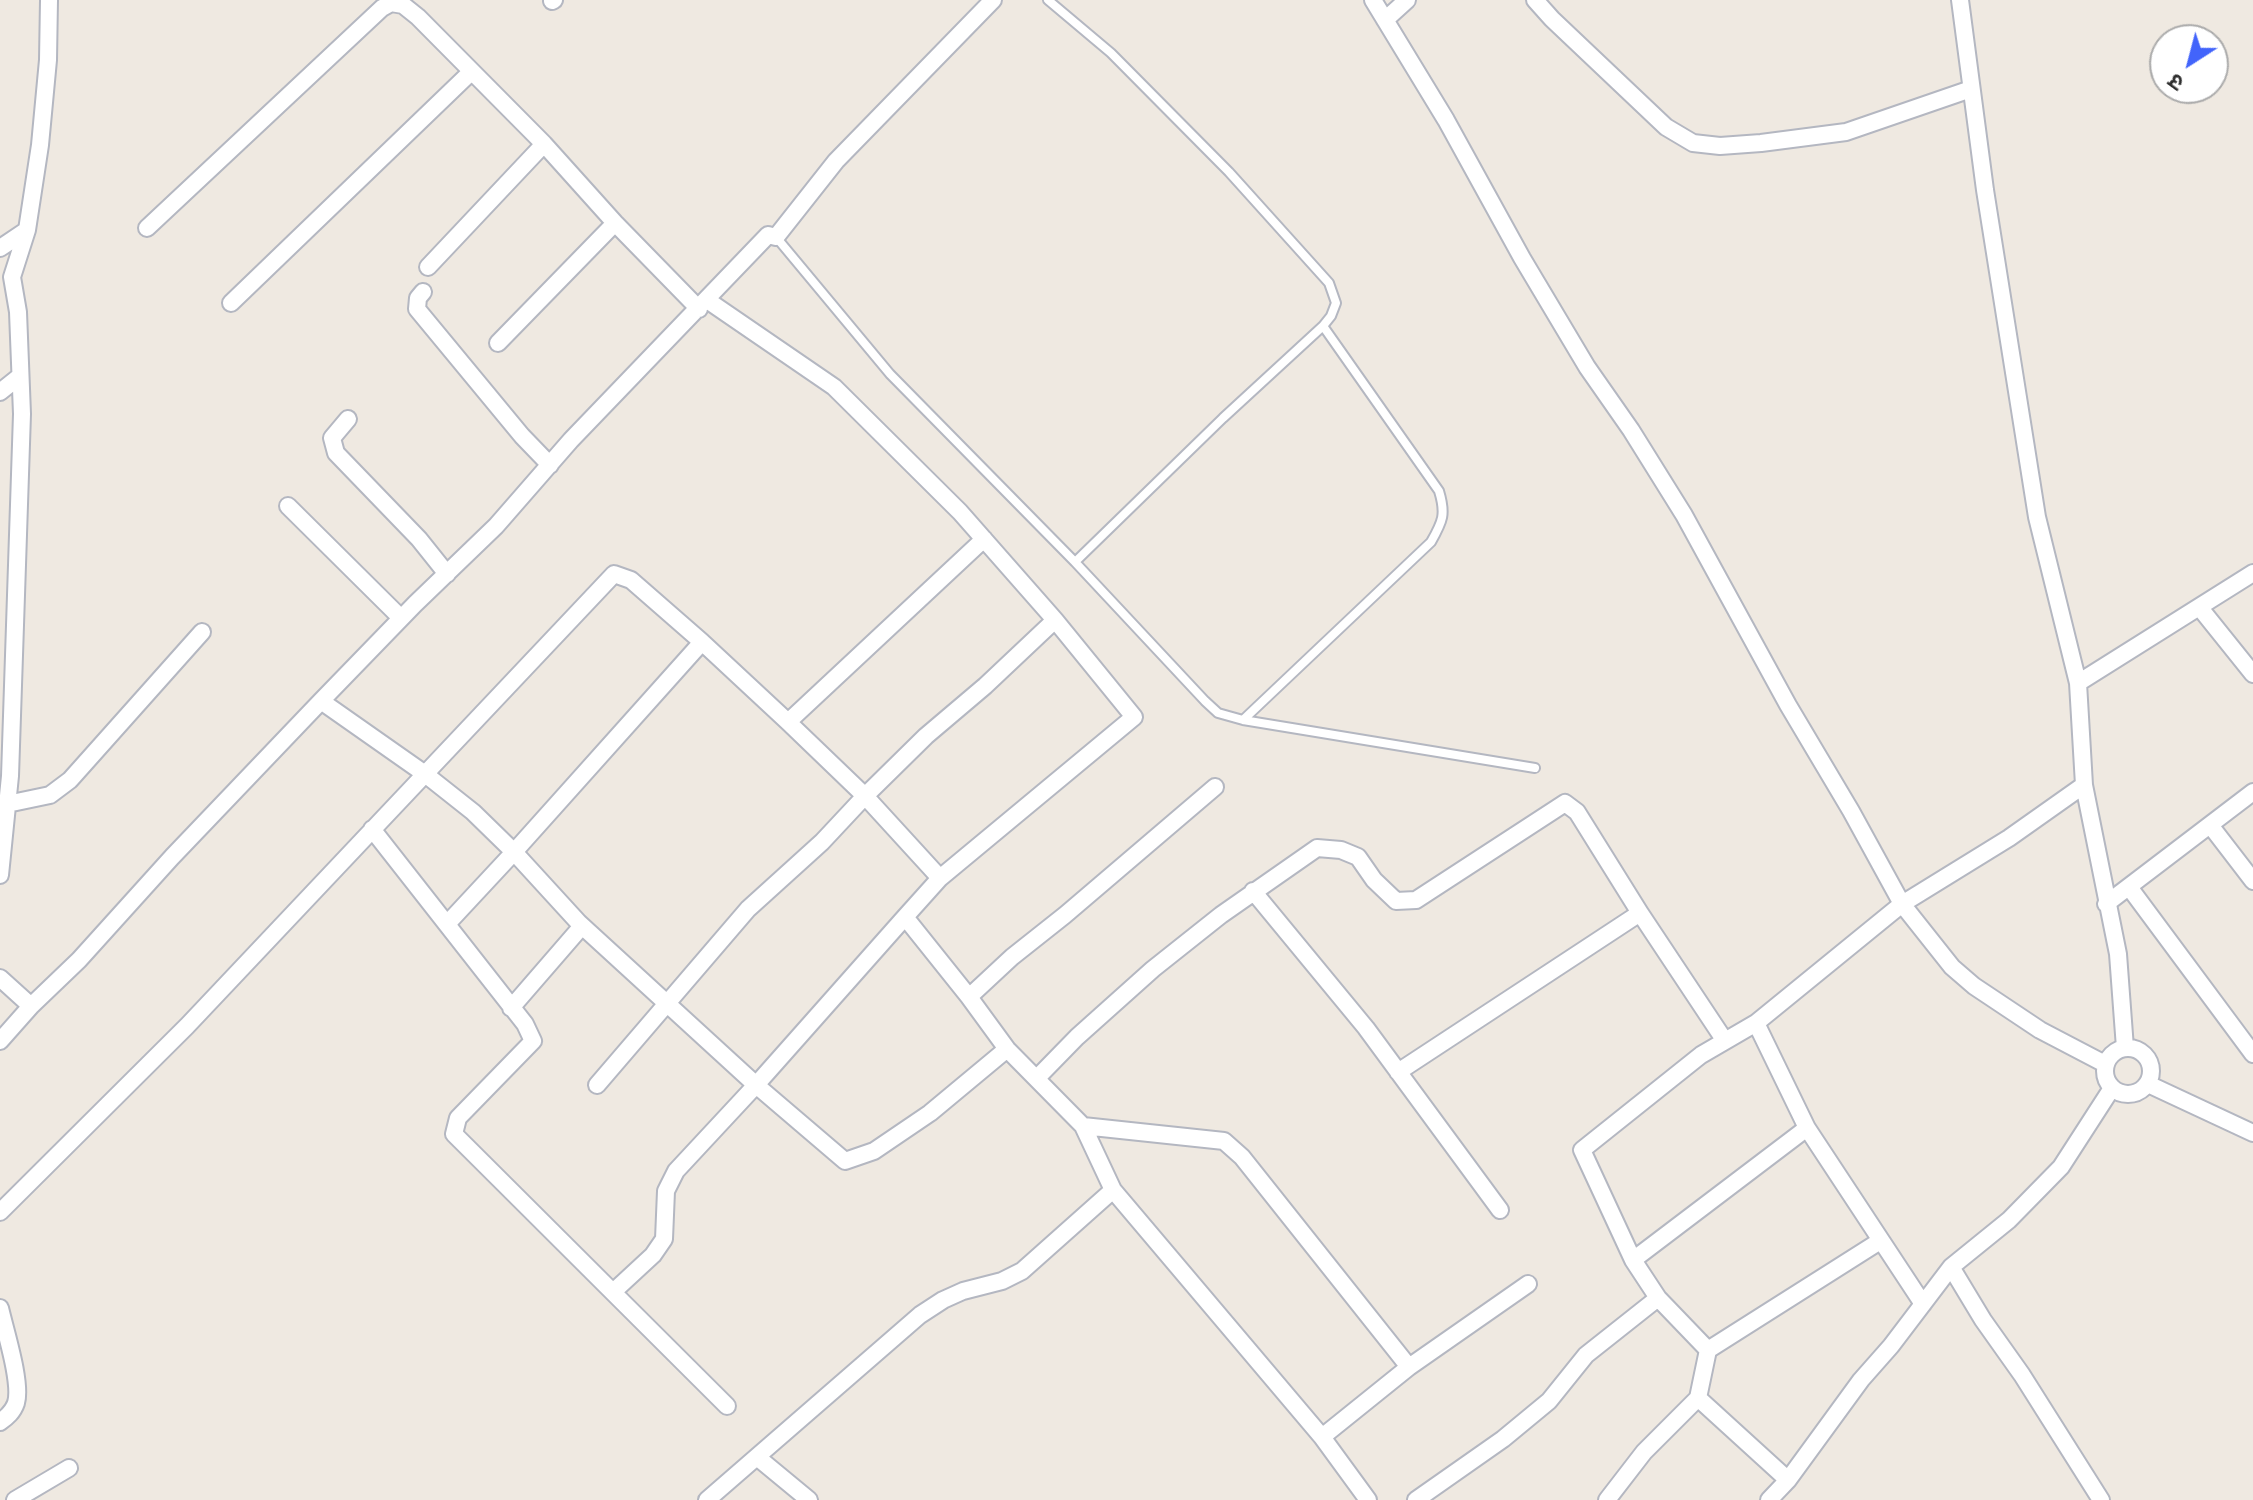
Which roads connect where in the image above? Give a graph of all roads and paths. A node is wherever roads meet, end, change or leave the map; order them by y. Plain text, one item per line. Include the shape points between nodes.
1 (49, 0) edge
2 (993, 0) edge
3 (1048, 0) edge
4 (1373, 0) edge
5 (1407, 0) edge
6 (1535, 0) edge
7 (1960, 0) edge
8 (1385, 20) junction
9 (471, 72) junction
10 (1971, 89) junction
11 (544, 144) junction
12 (615, 223) junction
13 (147, 228) dead end
14 (27, 230) junction
15 (776, 237) junction
16 (0, 248) edge
17 (428, 267) dead end
18 (423, 292) dead end
19 (231, 303) dead end
20 (703, 305) junction
21 (1323, 326) junction
22 (498, 343) dead end
23 (20, 376) junction
24 (0, 392) edge
25 (348, 419) dead end
26 (550, 465) junction
27 (288, 506) dead end
28 (984, 539) junction
29 (1075, 562) junction
30 (2253, 573) edge
31 (447, 574) junction
32 (2200, 608) junction
33 (401, 618) junction
34 (1055, 620) junction
35 (202, 632) dead end
36 (702, 642) junction
37 (2253, 674) edge
38 (2078, 683) junction
39 (321, 701) junction
40 (1243, 720) junction
41 (788, 722) junction
42 (1535, 768) dead end
43 (425, 774) junction
44 (5, 777) edge
45 (2084, 785) junction
46 (1215, 787) dead end
47 (2253, 792) edge
48 (865, 796) junction
49 (7, 804) junction
50 (2210, 825) junction
51 (372, 829) junction
52 (514, 852) junction
53 (0, 875) edge
54 (940, 878) junction
55 (2253, 881) edge
56 (2129, 887) junction
57 (1253, 891) junction
58 (1902, 904) junction
59 (2106, 904) junction
60 (1640, 913) junction
61 (905, 917) junction
62 (447, 924) junction
63 (582, 926) junction
64 (0, 978) edge
65 (969, 997) junction
66 (668, 1002) junction
67 (31, 1006) junction
68 (511, 1008) junction
69 (1756, 1023) junction
70 (0, 1041) edge
71 (1725, 1041) junction
72 (2125, 1048) junction
73 (1007, 1049) junction
74 (2253, 1054) edge
75 (2105, 1064) junction
76 (1398, 1072) junction
77 (1037, 1078) junction
78 (2148, 1084) junction
79 (597, 1085) dead end
80 (756, 1085) junction
81 (2112, 1088) junction
82 (1083, 1126) junction
83 (1807, 1128) junction
84 (2253, 1133) edge
85 (1113, 1190) junction
86 (1500, 1210) dead end
87 (0, 1212) edge
88 (1880, 1241) junction
89 (1633, 1260) junction
90 (1951, 1267) junction
91 (1528, 1284) dead end
92 (613, 1292) junction
93 (1658, 1298) junction
94 (1923, 1304) junction
95 (0, 1308) edge
96 (1708, 1350) junction
97 (1409, 1367) junction
98 (1698, 1398) junction
99 (727, 1406) dead end
100 (0, 1422) edge
101 (1322, 1437) junction
102 (757, 1457) junction
103 (69, 1468) dead end
104 (1788, 1480) junction
105 (15, 1500) edge
106 (707, 1500) edge
107 (809, 1500) edge
108 (1368, 1500) edge
109 (1416, 1500) edge
110 (1607, 1500) edge
111 (1769, 1500) edge
112 (2101, 1500) edge

1 - 14 street via 40,145
2 - 15 street via 836,161
3 - 21 lane via 1111,53 1329,283 1336,303
4 - 8 street
5 - 8 street
6 - 10 street via 1666,127 1693,143 1720,146 1846,132
7 - 10 street
8 - 58 street via 1587,367 1684,515
9 - 11 street
9 - 13 street via 418,17 391,3
9 - 19 street
10 - 38 street via 2037,517
11 - 12 street
11 - 17 street
12 - 20 street
12 - 22 street
14 - 16 street
14 - 23 street via 12,277
15 - 20 street via 768,235
15 - 29 lane via 890,374
18 - 26 street via 417,309
20 - 26 street
20 - 28 street via 834,387
21 - 29 lane
21 - 40 lane via 1439,491 1441,525 1431,542
23 - 24 street
23 - 44 street
25 - 31 street via 332,438 336,453
26 - 31 street
27 - 33 street
28 - 34 street
28 - 41 street
29 - 40 lane via 1205,701 1218,713
30 - 32 street
31 - 33 street
32 - 37 street
32 - 38 street
33 - 39 street
34 - 48 street
34 - 54 street via 1134,717
35 - 49 street via 70,780 50,795
36 - 41 street
36 - 43 street via 631,580 614,574
36 - 52 street
38 - 45 street
39 - 43 street
39 - 67 street
40 - 42 lane
41 - 48 street
43 - 51 street
43 - 52 street
44 - 49 street
45 - 58 street
45 - 59 street
46 - 65 street
47 - 50 street
48 - 54 street
48 - 66 street via 748,909
49 - 53 street
50 - 55 street
50 - 56 street
51 - 62 street
51 - 87 street via 197,1015
52 - 62 street
52 - 63 street
54 - 61 street
56 - 59 street
56 - 74 street
57 - 60 street via 1317,848 1358,857 1396,901 1416,900 1565,803 1577,812
57 - 76 street
57 - 77 street via 1153,969
58 - 69 street
58 - 75 street via 1974,986 2040,1030
59 - 72 street via 2118,954
60 - 71 street
60 - 76 street
61 - 65 street
61 - 80 street
62 - 68 street
63 - 66 street
63 - 68 street
64 - 67 street
65 - 73 street
66 - 79 street
66 - 80 street
67 - 70 street
68 - 92 street via 533,1041 458,1118 454,1134
69 - 71 street
69 - 83 street
71 - 89 street via 1582,1150
72 - 75 street
72 - 78 street via 2146,1056 2152,1070
73 - 77 street
73 - 80 street via 930,1113 874,1151 845,1161
75 - 81 street
76 - 86 street
77 - 82 street
78 - 81 street via 2131,1095
78 - 84 street
80 - 92 street via 676,1171 666,1191 664,1239
81 - 90 street via 2061,1167 2009,1220
82 - 85 street
82 - 97 street via 1224,1141
83 - 88 street
83 - 89 street
85 - 101 street
85 - 102 street via 1022,1271 963,1291 920,1315
88 - 94 street
88 - 96 street
89 - 93 street
90 - 94 street
90 - 112 street
91 - 97 street
92 - 99 street
93 - 96 street
93 - 109 street via 1586,1355 1549,1401
94 - 104 street
95 - 100 street via 18,1388 16,1403
96 - 98 street
97 - 101 street
98 - 104 street
98 - 110 street via 1644,1452
101 - 108 street
102 - 106 street
102 - 107 street
103 - 105 street
104 - 111 street

